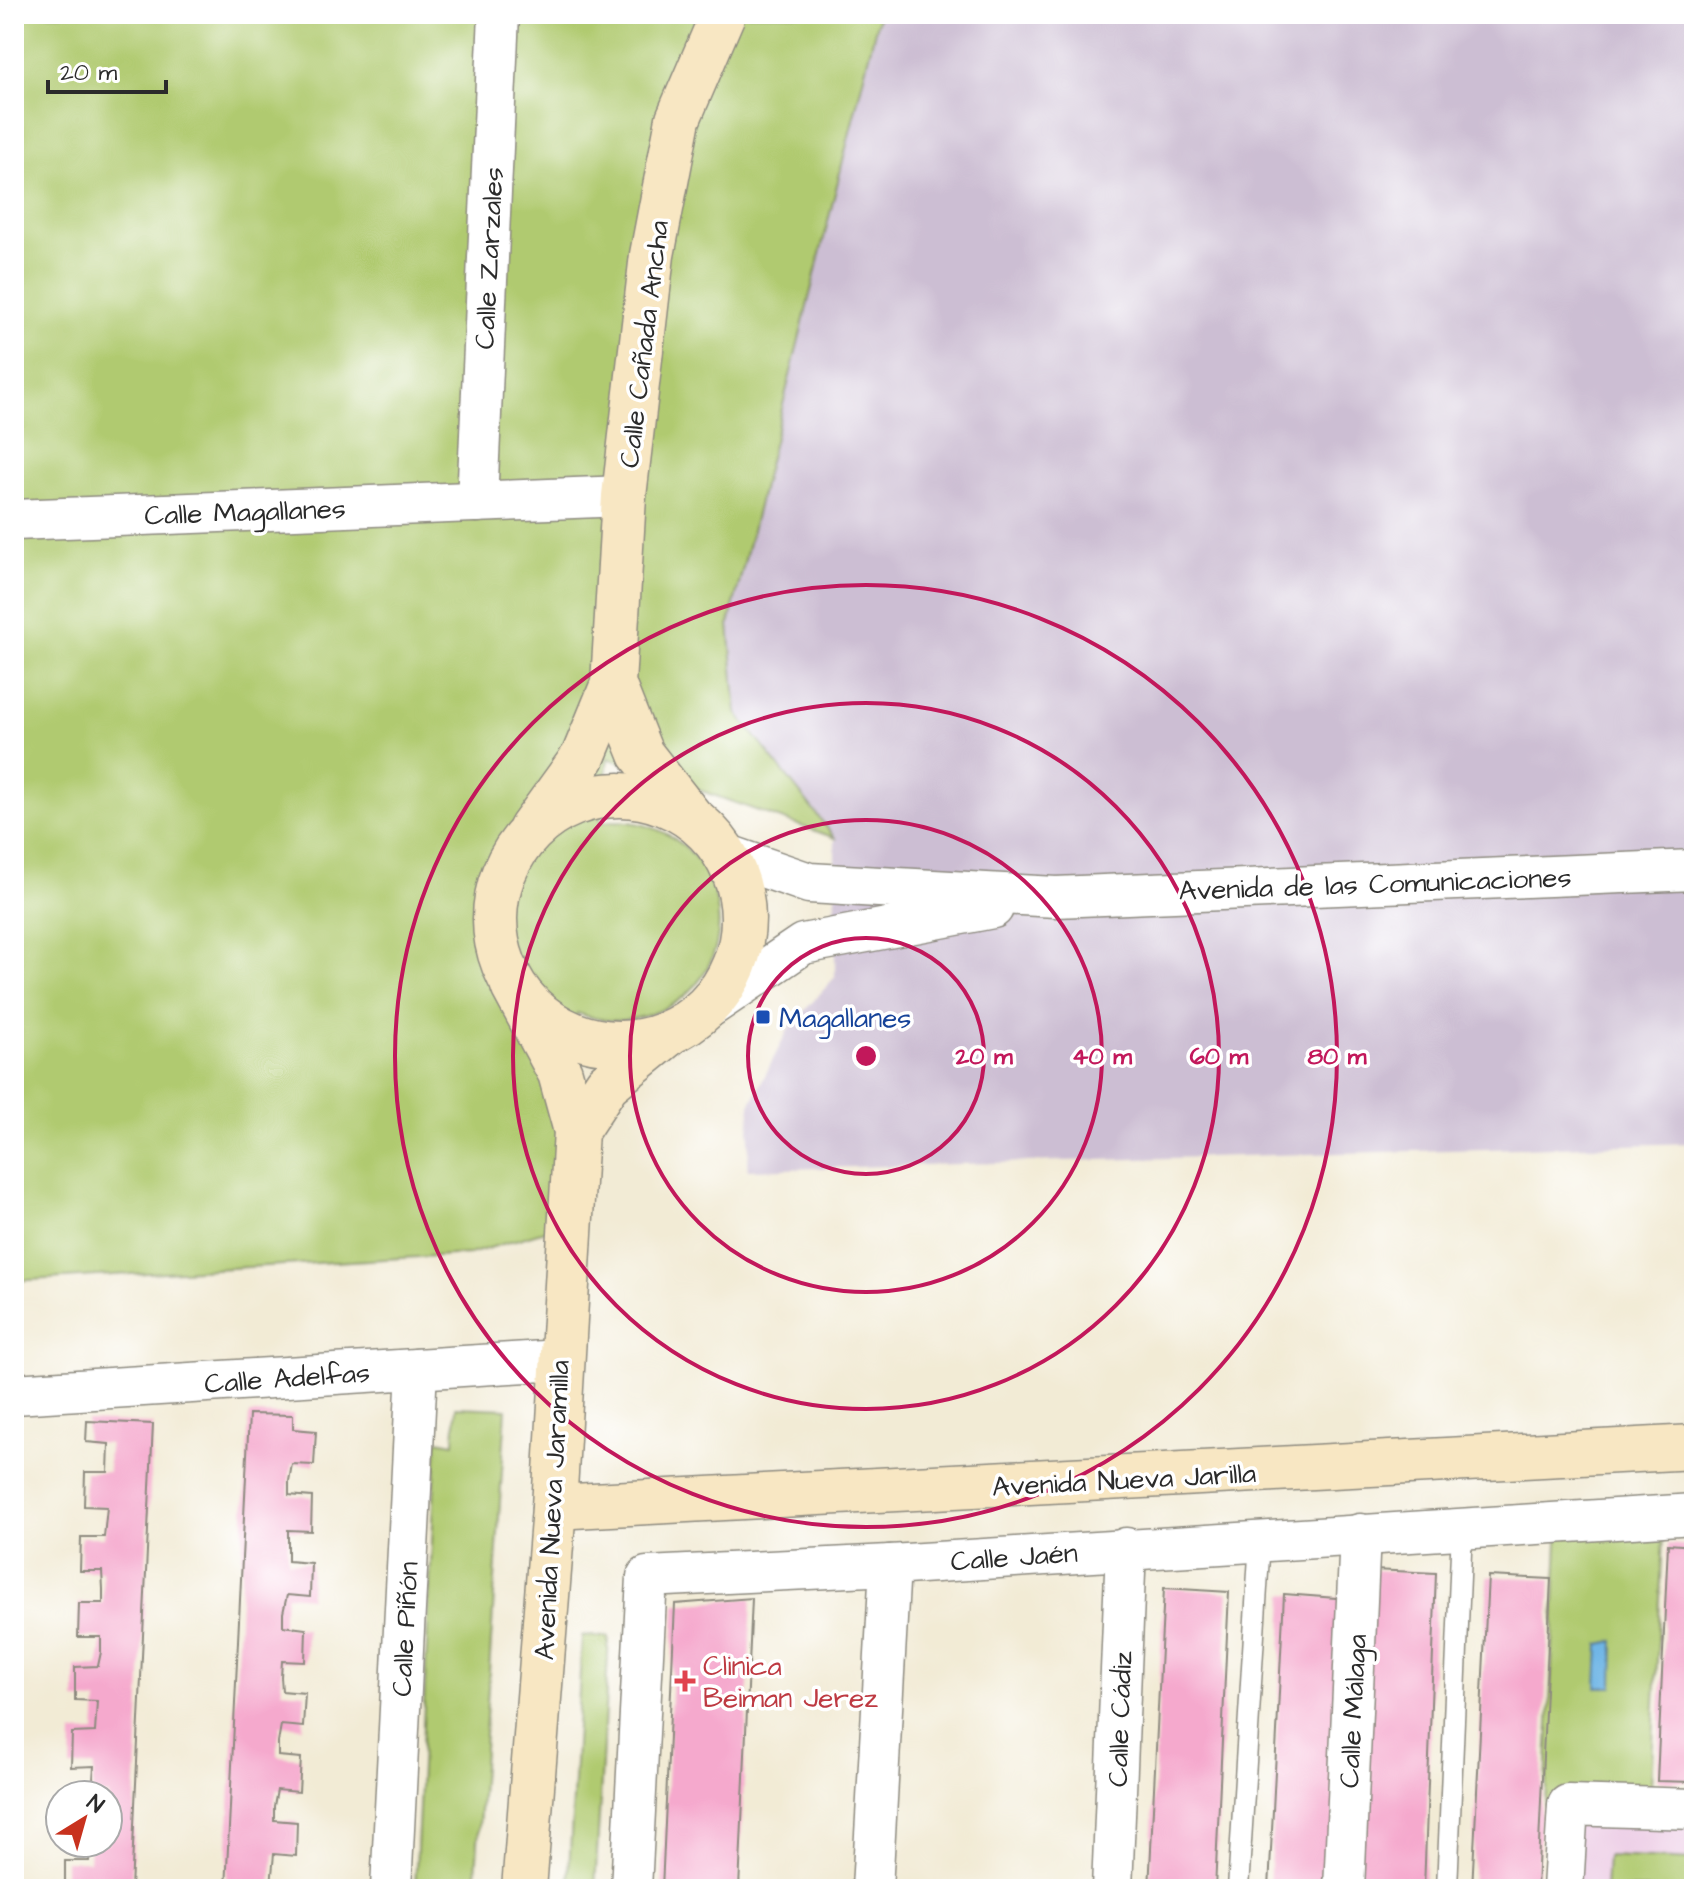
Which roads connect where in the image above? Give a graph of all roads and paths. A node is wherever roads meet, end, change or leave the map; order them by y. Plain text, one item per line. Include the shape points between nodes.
1 (499, 14) edge
2 (723, 14) edge
3 (624, 496) junction
4 (477, 502) junction
5 (14, 520) edge
6 (613, 684) junction
7 (692, 818) junction
8 (531, 829) junction
9 (725, 854) junction
10 (1694, 870) edge
11 (1056, 897) junction
12 (513, 986) junction
13 (684, 1024) junction
14 (576, 1131) junction
15 (560, 1360) junction
16 (417, 1369) junction
17 (14, 1394) edge
18 (1694, 1447) edge
19 (554, 1507) junction
20 (1694, 1514) edge
21 (1462, 1528) junction
22 (1360, 1534) junction
23 (1260, 1540) junction
24 (1126, 1548) junction
25 (890, 1565) junction
26 (1694, 1809) edge
27 (391, 1889) edge
28 (524, 1889) edge
29 (631, 1889) edge
30 (872, 1889) edge
31 (1112, 1889) edge
32 (1238, 1889) edge
33 (1344, 1889) edge
34 (1447, 1889) edge
35 (1563, 1889) edge

1 - 4 street, Calle Zarzales
2 - 3 street, Calle Cañada Ancha via 678,119 652,255
3 - 4 street, Calle Magallanes
3 - 6 street, Calle Cañada Ancha
4 - 5 street, Calle Magallanes
6 - 7 street, Calle Cañada Ancha via 641,754
6 - 8 street, Calle Cañada Ancha via 583,757
7 - 8 street via 661,802 604,796 559,809
7 - 9 street
8 - 12 street via 506,863 494,904 496,947
9 - 11 street, Avenida de las Comunicaciones via 809,883
9 - 13 street via 739,886 743,920 738,955 724,986
10 - 11 street, Avenida de las Comunicaciones
11 - 13 street, Avenida de las Comunicaciones via 803,944
12 - 13 street via 564,1032 598,1042 633,1043
12 - 14 street, Avenida Nueva Jaramilla via 560,1073
13 - 14 street, Avenida Nueva Jaramilla via 607,1084
14 - 15 street, Avenida Nueva Jaramilla
15 - 16 street, Calle Adelfas
15 - 19 street, Avenida Nueva Jaramilla
16 - 17 street, Calle Adelfas
16 - 27 street, Calle Piñón
18 - 19 street, Avenida Nueva Jarilla
19 - 28 street, Avenida Nueva Jaramilla
20 - 21 street, Calle Jaén
21 - 22 street, Calle Jaén
21 - 34 lane
22 - 23 street, Calle Jaén
22 - 33 street, Calle Málaga
23 - 24 street, Calle Jaén
23 - 32 lane
24 - 25 street, Calle Jaén
24 - 31 street, Calle Cádiz
25 - 29 street, Calle Jaén via 647,1577
25 - 30 street
26 - 35 street via 1568,1805

